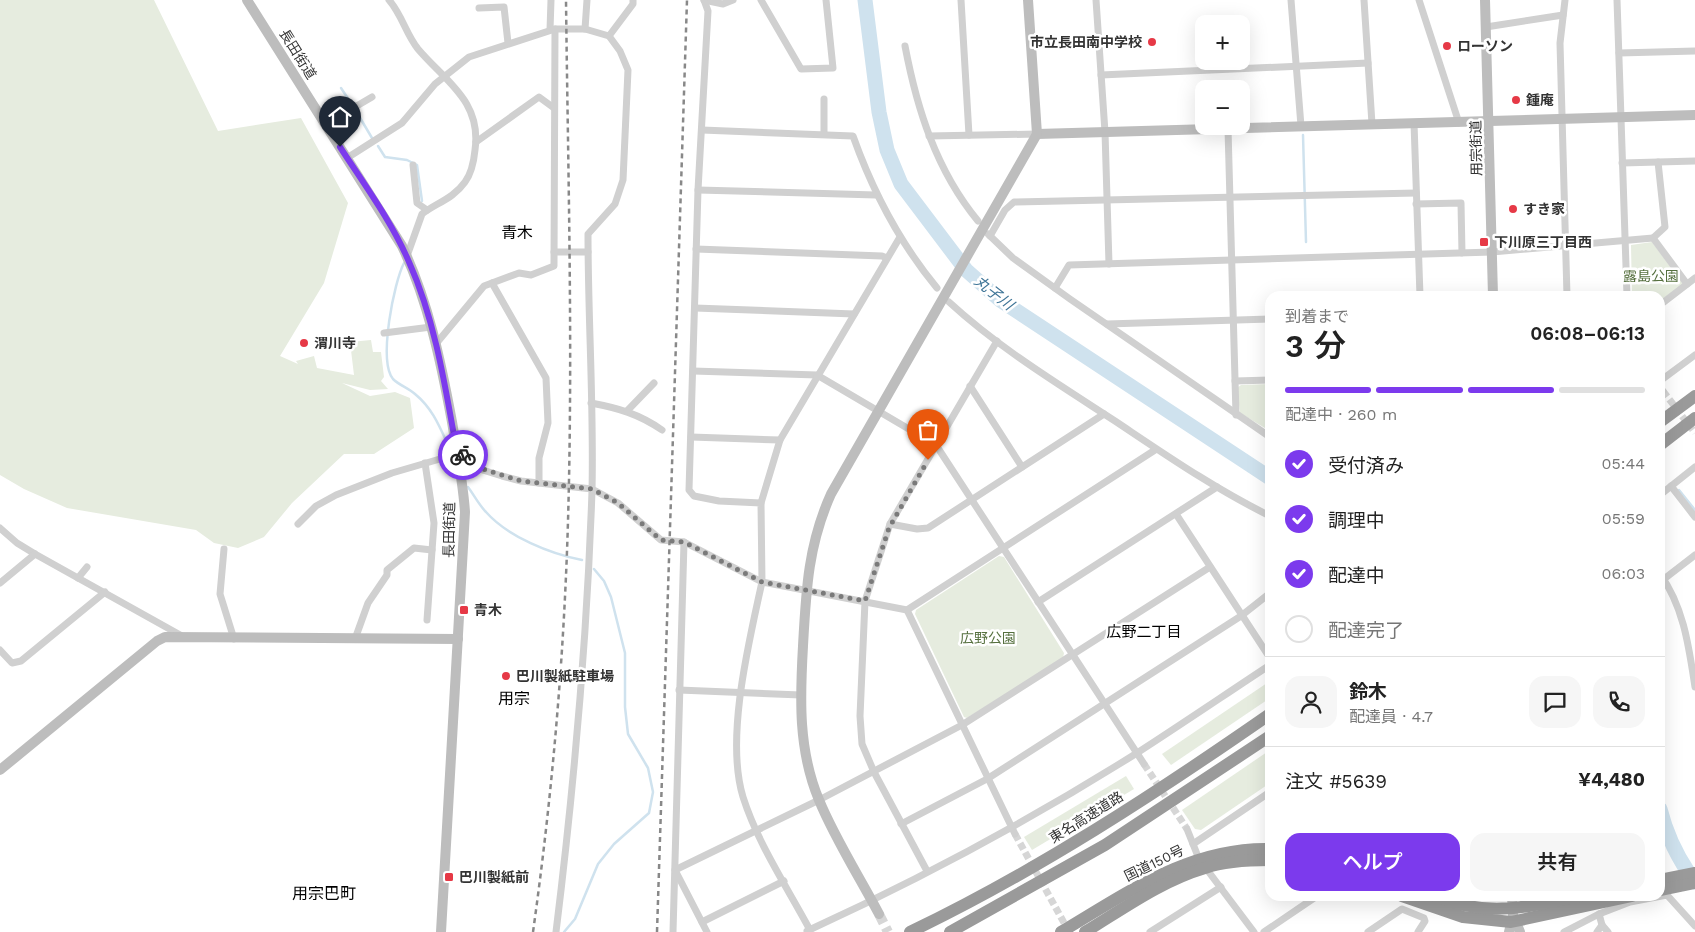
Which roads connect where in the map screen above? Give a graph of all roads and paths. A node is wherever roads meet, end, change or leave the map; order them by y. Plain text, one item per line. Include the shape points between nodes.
1 (247, 0) edge
2 (389, 0) edge
3 (551, 0) edge
4 (587, 0) edge
5 (633, 0) edge
6 (704, 0) edge
7 (733, 0) edge
8 (761, 0) edge
9 (826, 0) edge
10 (961, 0) edge
11 (1028, 0) edge
12 (1096, 0) edge
13 (1292, 0) edge
14 (1364, 0) edge
15 (1419, 0) edge
16 (1485, 0) edge
17 (1565, 0) edge
18 (1617, 0) edge
19 (479, 8) dead end
20 (1564, 15) junction
21 (1486, 27) junction
22 (585, 29) junction
23 (553, 30) junction
24 (609, 36) junction
25 (508, 43) junction
26 (905, 46) dead end
27 (1695, 50) edge
28 (1619, 53) junction
29 (1368, 63) junction
30 (1296, 67) junction
31 (1101, 74) junction
32 (446, 75) junction
33 (372, 97) dead end
34 (824, 99) dead end
35 (554, 108) junction
36 (1695, 115) edge
37 (1622, 117) junction
38 (1561, 119) junction
39 (1489, 122) junction
40 (1414, 123) junction
41 (1459, 123) junction
42 (326, 124) junction
43 (1372, 124) junction
44 (1301, 126) junction
45 (1250, 128) edge
46 (702, 130) junction
47 (1195, 130) edge
48 (1105, 132) junction
49 (824, 134) junction
50 (1037, 134) junction
51 (969, 135) junction
52 (1228, 135) edge
53 (929, 136) junction
54 (476, 142) junction
55 (347, 158) junction
56 (1695, 161) edge
57 (1658, 162) junction
58 (1622, 163) junction
59 (413, 165) dead end
60 (698, 190) junction
61 (1416, 194) junction
62 (876, 195) junction
63 (1229, 198) junction
64 (1107, 200) junction
65 (1416, 204) junction
66 (427, 210) junction
67 (978, 220) dead end
68 (900, 237) junction
69 (1654, 238) junction
70 (1624, 239) junction
71 (1565, 245) junction
72 (696, 249) junction
73 (554, 252) junction
74 (588, 252) junction
75 (1492, 252) junction
76 (1462, 253) junction
77 (1418, 255) junction
78 (407, 256) junction
79 (887, 258) junction
80 (1231, 261) junction
81 (1109, 264) junction
82 (1695, 278) edge
83 (492, 283) junction
84 (1687, 284) junction
85 (937, 288) dead end
86 (1055, 288) junction
87 (1420, 291) edge
88 (1493, 291) edge
89 (1567, 291) edge
90 (1627, 291) edge
91 (1665, 301) edge
92 (949, 302) dead end
93 (695, 308) junction
94 (854, 314) junction
95 (1265, 319) edge
96 (1232, 320) junction
97 (1107, 324) junction
98 (431, 327) junction
99 (388, 332) dead end
100 (997, 341) junction
101 (435, 345) junction
102 (1695, 355) edge
103 (693, 371) junction
104 (817, 375) junction
105 (1665, 377) edge
106 (1265, 380) edge
107 (1235, 381) junction
108 (654, 383) dead end
109 (970, 386) junction
110 (1695, 396) edge
111 (591, 403) junction
112 (878, 409) junction
113 (628, 411) junction
114 (1104, 414) junction
115 (1236, 415) junction
116 (1665, 418) edge
117 (1695, 418) edge
118 (662, 430) dead end
119 (1265, 434) edge
120 (691, 437) junction
121 (780, 440) junction
122 (1665, 441) edge
123 (936, 445) junction
124 (1155, 450) junction
125 (457, 451) junction
126 (426, 462) junction
127 (1022, 467) junction
128 (1695, 467) edge
129 (539, 483) junction
130 (1671, 486) junction
131 (1217, 487) junction
132 (592, 489) junction
133 (1665, 491) edge
134 (972, 498) junction
135 (761, 502) junction
136 (1265, 513) edge
137 (1176, 514) junction
138 (1695, 517) edge
139 (298, 524) dead end
140 (890, 524) junction
141 (0, 528) edge
142 (684, 542) junction
143 (224, 548) dead end
144 (1004, 549) junction
145 (432, 550) junction
146 (35, 554) junction
147 (1695, 555) edge
148 (88, 566) dead end
149 (1210, 567) junction
150 (1665, 574) edge
151 (78, 578) junction
152 (762, 582) junction
153 (1665, 582) edge
154 (0, 583) edge
155 (806, 590) junction
156 (105, 592) junction
157 (1265, 597) edge
158 (865, 601) junction
159 (1038, 602) junction
160 (907, 610) junction
161 (1241, 616) junction
162 (427, 620) dead end
163 (184, 637) junction
164 (234, 639) junction
165 (355, 639) junction
166 (458, 639) junction
167 (1692, 643) edge
168 (0, 650) edge
169 (1265, 651) edge
170 (1072, 655) junction
171 (1265, 667) edge
172 (1695, 687) edge
173 (679, 690) junction
174 (740, 692) junction
175 (801, 695) junction
176 (1104, 704) junction
177 (1265, 717) edge
178 (962, 725) junction
179 (1265, 739) edge
180 (1136, 753) junction
181 (1144, 764) tunnel mouth
182 (0, 770) edge
183 (874, 772) junction
184 (987, 779) junction
185 (1265, 795) edge
186 (819, 800) junction
187 (902, 824) junction
188 (1011, 827) junction
189 (1187, 829) tunnel mouth
190 (756, 830) junction
191 (1015, 834) tunnel mouth
192 (1192, 844) junction
193 (1265, 849) edge
194 (1265, 860) edge
195 (1202, 863) junction
196 (675, 870) junction
197 (927, 871) junction
198 (1695, 873) edge
199 (784, 881) junction
200 (1695, 883) edge
201 (1221, 887) junction
202 (1665, 887) edge
203 (1665, 887) edge
204 (1665, 888) edge
205 (872, 900) junction
206 (1310, 901) edge
207 (1417, 901) edge
208 (1449, 901) edge
209 (1512, 901) edge
210 (1567, 901) edge
211 (1609, 901) edge
212 (1632, 901) edge
213 (879, 914) tunnel mouth
214 (1599, 914) junction
215 (702, 922) junction
216 (1513, 922) edge
217 (1602, 926) junction
218 (1695, 926) edge
219 (808, 931) edge
220 (442, 932) edge
221 (556, 932) edge
222 (673, 932) edge
223 (707, 932) edge
224 (910, 932) edge
225 (950, 932) edge
226 (1061, 932) edge
227 (1085, 932) edge
228 (1150, 932) edge
229 (1254, 932) edge
230 (1264, 932) edge
231 (1368, 932) edge
232 (1418, 932) edge
233 (1564, 932) edge
234 (1597, 932) edge
235 (1608, 932) edge

1 - 42 street, 長田街道
2 - 32 street via 398,10 414,43
3 - 23 street
4 - 22 street
5 - 24 street
6 - 7 street via 723,4
6 - 46 street via 708,11
8 - 9 street via 801,69 833,68
10 - 51 street
11 - 50 street
12 - 31 street
13 - 30 street
14 - 29 street
15 - 41 street
16 - 21 street, 用宗街道
17 - 20 street
18 - 28 street
19 - 25 street via 504,7
20 - 21 street
20 - 38 street via 1560,42
21 - 39 street, 用宗街道
22 - 23 street
22 - 24 street
23 - 25 street
23 - 35 street
24 - 74 street via 628,70 623,180 615,204 588,234
25 - 32 street via 469,57
26 - 53 street
27 - 28 street
28 - 37 street
29 - 30 street
29 - 43 street
30 - 31 street
30 - 44 street
31 - 48 street
32 - 54 street via 469,106
32 - 55 street via 434,84 402,123
33 - 42 street
34 - 49 street
35 - 54 street via 539,97
35 - 73 street
36 - 37 street
37 - 38 street
37 - 58 street
38 - 39 street
38 - 71 street
39 - 41 street
39 - 75 street, 用宗街道
40 - 41 street
40 - 43 street
40 - 61 street
42 - 55 street, 長田街道
43 - 44 street
44 - 45 street
46 - 49 street
46 - 60 street
47 - 48 street
48 - 50 street
48 - 64 street
49 - 62 street via 853,136
50 - 51 street
50 - 112 street
51 - 53 street
52 - 63 street
53 - 67 street via 948,178
54 - 66 street via 474,161 465,182 442,204
55 - 78 street, 長田街道
56 - 57 street
57 - 58 street
57 - 69 street via 1665,227
58 - 70 street
59 - 66 street via 417,202
60 - 62 street
60 - 72 street
61 - 63 street
61 - 65 street
62 - 68 street
63 - 64 street
63 - 80 street
64 - 81 street
64 - 86 street via 1014,202 989,235 1013,258
65 - 76 street via 1461,203
65 - 77 street
66 - 78 street via 422,214
68 - 79 street
68 - 85 street
69 - 70 street
69 - 84 street
70 - 71 street
70 - 90 street
71 - 75 street
71 - 89 street
72 - 79 street
72 - 93 street
73 - 74 street
73 - 83 street via 554,266 544,271 531,275 519,273
74 - 111 street
75 - 76 street
75 - 88 street, 用宗街道
76 - 77 street
77 - 80 street
77 - 87 street
78 - 98 street, 長田街道
79 - 94 street
80 - 81 street
80 - 96 street
81 - 86 street via 1069,265
82 - 84 street
83 - 101 street via 481,290
83 - 129 street via 546,378 548,423 540,458
84 - 91 street
86 - 97 street
92 - 100 street
93 - 94 street
93 - 103 street
94 - 104 street
95 - 96 street
96 - 97 street
96 - 107 street
97 - 115 street
98 - 99 street
98 - 101 street, 長田街道
100 - 109 street
100 - 114 street
101 - 125 street, 長田街道
102 - 105 street
103 - 104 street
103 - 120 street
104 - 112 street
104 - 121 street
106 - 107 street
107 - 115 street
108 - 113 street
109 - 123 street
109 - 127 street
110 - 116 highway
111 - 113 street
111 - 132 street
112 - 123 street
112 - 155 street via 819,521 809,560
113 - 118 street
114 - 124 street
114 - 127 street
115 - 119 street
117 - 122 highway
120 - 121 street
120 - 135 street via 689,490 694,496
121 - 135 street
123 - 134 street
123 - 140 street
124 - 131 street
124 - 144 street
125 - 126 street
125 - 129 street via 473,466 521,481
125 - 166 street, 長田街道 via 464,512
126 - 139 street via 336,495 316,506
126 - 145 street via 434,512
127 - 134 street
128 - 130 street
129 - 132 street
130 - 133 street
130 - 138 street
131 - 136 street
131 - 137 street
132 - 142 street via 618,503 661,540
132 - 221 street via 578,728
134 - 140 street via 928,528
134 - 144 street
135 - 152 street
137 - 149 street
137 - 159 street
140 - 158 street
141 - 146 street
142 - 152 street
142 - 173 street
143 - 164 street via 220,594
144 - 159 street
144 - 160 street
145 - 162 street
145 - 165 street via 414,548 387,570 368,603
146 - 151 street
146 - 154 street
147 - 150 street
148 - 151 street
149 - 161 street
149 - 170 street
151 - 156 street
152 - 155 street
152 - 174 street
153 - 167 street
155 - 158 street
155 - 175 street
156 - 163 street
156 - 168 street via 21,661 12,663
157 - 161 street
158 - 160 street
158 - 183 street via 860,729
159 - 170 street
160 - 178 street
161 - 169 street
161 - 176 street
163 - 164 street
163 - 182 street via 165,637 157,641
164 - 165 street
165 - 166 street
166 - 220 street, 長田街道
167 - 172 street
170 - 176 street
170 - 178 street
171 - 180 street
173 - 174 street
173 - 196 street
174 - 175 street
174 - 190 street via 739,775
175 - 186 street via 802,737
176 - 180 street
176 - 184 street
177 - 224 highway, 東名高速道路 via 1110,821 1035,866
178 - 183 street
178 - 184 street
179 - 225 highway via 1105,845
180 - 181 street
180 - 188 street
183 - 186 street
183 - 187 street
184 - 187 street
184 - 188 street
185 - 192 street
186 - 190 street
186 - 205 street
187 - 197 street
188 - 191 street
188 - 197 street
189 - 192 street
190 - 196 street
190 - 199 street
192 - 195 street
193 - 195 highway, 国道150号 via 1237,850
194 - 195 highway, 国道150号
195 - 201 street
195 - 226 highway, 国道150号 via 1150,879
195 - 227 highway, 国道150号
196 - 215 street
196 - 222 street
197 - 205 street
198 - 202 highway
199 - 215 street
199 - 219 street
200 - 203 highway
201 - 228 street
201 - 229 street
204 - 218 street
205 - 213 street
205 - 219 street
206 - 230 street
207 - 216 highway via 1463,917
208 - 216 highway
209 - 216 street
210 - 216 highway
211 - 216 highway
212 - 214 street
214 - 217 street
214 - 233 street
215 - 223 street
217 - 234 street
217 - 235 street
231 - 232 street via 1402,909 1424,918

